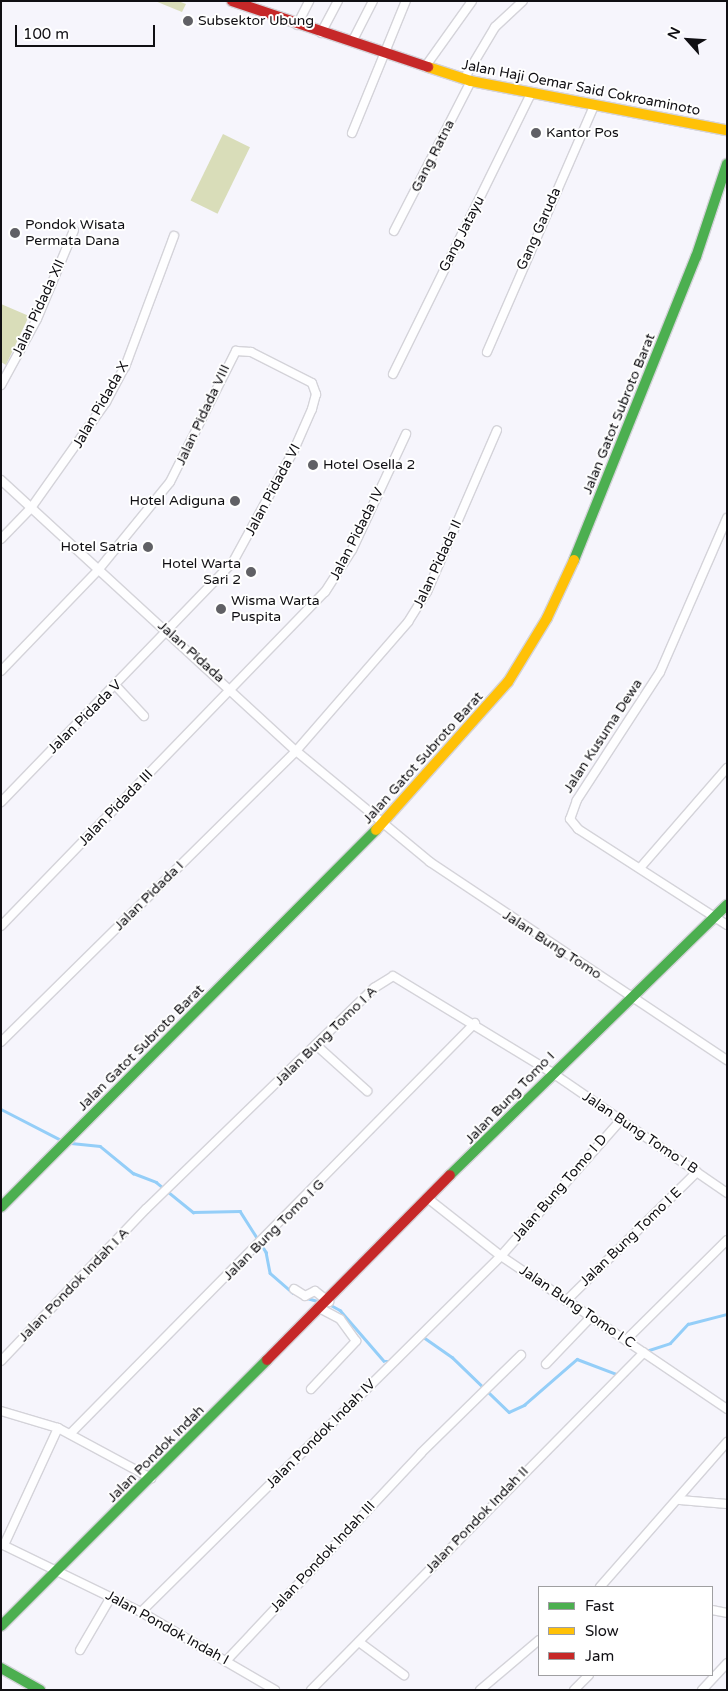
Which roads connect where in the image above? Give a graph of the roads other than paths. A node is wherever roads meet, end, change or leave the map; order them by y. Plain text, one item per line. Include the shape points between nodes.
1 (232, 1) edge
2 (309, 1) edge
3 (338, 1) edge
4 (373, 1) edge
5 (406, 1) edge
6 (472, 1) edge
7 (523, 1) edge
8 (297, 25) junction
9 (321, 33) junction
10 (351, 44) junction
11 (384, 56) junction
12 (424, 69) junction
13 (467, 80) junction
14 (530, 95) junction
15 (594, 106) junction
16 (727, 124) edge
17 (726, 131) edge
18 (352, 133) dead end
19 (727, 164) edge
20 (74, 230) dead end
21 (394, 231) dead end
22 (174, 236) dead end
23 (487, 352) dead end
24 (260, 357) joint
25 (393, 374) dead end
26 (1, 385) edge
27 (497, 430) dead end
28 (406, 434) dead end
29 (1, 480) edge
30 (31, 508) junction
31 (727, 518) edge
32 (1, 539) edge
33 (99, 569) junction
34 (168, 631) junction
35 (1, 671) edge
36 (116, 686) junction
37 (232, 689) junction
38 (144, 716) dead end
39 (296, 751) junction
40 (727, 768) edge
41 (1, 802) edge
42 (383, 824) junction
43 (640, 868) junction
44 (727, 905) edge
45 (716, 918) junction
46 (1, 926) edge
47 (727, 926) edge
48 (630, 995) junction
49 (475, 1023) junction
50 (1, 1042) edge
51 (316, 1045) junction
52 (727, 1060) edge
53 (554, 1074) junction
54 (368, 1091) dead end
55 (620, 1121) junction
56 (697, 1172) junction
57 (727, 1193) edge
58 (430, 1200) junction
59 (1, 1208) edge
60 (146, 1209) joint
61 (725, 1245) edge
62 (501, 1256) junction
63 (294, 1288) dead end
64 (566, 1301) junction
65 (329, 1302) junction
66 (321, 1309) junction
67 (591, 1317) junction
68 (626, 1340) junction
69 (644, 1352) junction
70 (521, 1355) dead end
71 (1, 1361) edge
72 (546, 1364) dead end
73 (311, 1389) dead end
74 (727, 1409) edge
75 (1, 1411) edge
76 (58, 1428) junction
77 (70, 1434) junction
78 (727, 1442) edge
79 (151, 1478) junction
80 (680, 1500) junction
81 (727, 1504) edge
82 (3, 1544) edge
83 (57, 1570) junction
84 (601, 1586) edge
85 (111, 1597) junction
86 (713, 1610) edge
87 (141, 1612) junction
88 (727, 1613) edge
89 (1, 1626) edge
90 (538, 1641) edge
91 (359, 1642) junction
92 (80, 1650) dead end
93 (226, 1660) junction
94 (727, 1663) edge
95 (1, 1668) edge
96 (404, 1675) dead end
97 (588, 1676) edge
98 (40, 1690) edge
99 (275, 1690) edge
100 (311, 1690) edge
101 (480, 1690) edge
102 (574, 1690) edge
103 (702, 1690) edge

1 - 8 main road, Jalan Haji Oemar Said Cokroaminoto
2 - 8 street
3 - 9 street
4 - 10 street
5 - 11 street
6 - 12 street
7 - 13 street, Gang Ratna via 495,27
8 - 9 main road, Jalan Haji Oemar Said Cokroaminoto
9 - 10 main road, Jalan Haji Oemar Said Cokroaminoto
10 - 11 main road, Jalan Haji Oemar Said Cokroaminoto
11 - 12 main road, Jalan Haji Oemar Said Cokroaminoto
11 - 18 street
12 - 13 main road, Jalan Haji Oemar Said Cokroaminoto
13 - 14 main road, Jalan Haji Oemar Said Cokroaminoto
13 - 21 street, Gang Ratna
14 - 15 main road, Jalan Haji Oemar Said Cokroaminoto
14 - 25 street, Gang Jatayu
15 - 17 main road, Jalan Haji Oemar Said Cokroaminoto
15 - 23 street, Gang Garuda
16 - 17 main road
19 - 42 main road, Jalan Gatot Subroto Barat via 610,474 547,618 479,719
20 - 26 street, Jalan Pidada XII via 37,319
22 - 30 street, Jalan Pidada X via 125,367 82,441
24 - 33 street, Jalan Pidada VIII via 242,350 232,355 184,459
24 - 34 street, Jalan Pidada VI via 312,383 316,394 312,409 258,523 238,554
27 - 39 street, Jalan Pidada II via 419,607
28 - 37 street, Jalan Pidada IV via 339,573 278,645
29 - 30 street, Jalan Pidada
30 - 32 street, Jalan Pidada X
30 - 33 street, Jalan Pidada
31 - 43 street, Jalan Kusuma Dewa via 660,672 571,812 573,825
33 - 34 street, Jalan Pidada
33 - 35 street, Jalan Pidada VIII
34 - 36 street, Jalan Pidada V
34 - 37 street, Jalan Pidada
36 - 38 street
36 - 41 street, Jalan Pidada V
37 - 39 street, Jalan Pidada
37 - 46 street, Jalan Pidada III
39 - 42 street, Jalan Pidada
39 - 50 street, Jalan Pidada I
40 - 43 street
42 - 48 street, Jalan Bung Tomo via 504,914
42 - 59 main road, Jalan Gatot Subroto Barat
43 - 45 street, Jalan Kusuma Dewa
44 - 45 main road
45 - 47 street, Jalan Kusuma Dewa
45 - 48 main road, Jalan Bung Tomo I
48 - 52 street, Jalan Bung Tomo
48 - 53 main road, Jalan Bung Tomo I
49 - 51 street, Jalan Bung Tomo I A via 393,976
49 - 53 street, Jalan Bung Tomo I A
49 - 77 street, Jalan Bung Tomo I G
51 - 54 street
51 - 60 street, Jalan Bung Tomo I A
53 - 55 street, Jalan Bung Tomo I B
53 - 58 main road, Jalan Bung Tomo I
55 - 56 street, Jalan Bung Tomo I B
55 - 62 street, Jalan Bung Tomo I D
56 - 57 street, Jalan Bung Tomo I B
56 - 64 street, Jalan Bung Tomo I E
58 - 62 street, Jalan Bung Tomo I C
58 - 65 main road, Jalan Bung Tomo I
60 - 71 street, Jalan Pondok Indah I A
61 - 68 street
62 - 64 street, Jalan Bung Tomo I C
62 - 87 street, Jalan Pondok Indah IV
63 - 65 street via 305,1296 315,1290
64 - 67 street, Jalan Bung Tomo I C
65 - 66 main road, Jalan Pondok Indah
66 - 73 street via 340,1319 356,1341
66 - 79 main road, Jalan Pondok Indah
67 - 68 street, Jalan Bung Tomo I C
67 - 72 street
68 - 69 street, Jalan Bung Tomo I C
69 - 74 street, Jalan Bung Tomo I C
69 - 91 street, Jalan Pondok Indah II
70 - 93 street, Jalan Pondok Indah III via 421,1453
75 - 76 street
76 - 77 street
76 - 82 street
77 - 79 street
78 - 80 street
79 - 83 main road, Jalan Pondok Indah
80 - 81 street
80 - 84 street
82 - 83 street
83 - 85 street, Jalan Pondok Indah I
83 - 89 main road, Jalan Pondok Indah
85 - 87 street, Jalan Pondok Indah I
85 - 92 street
86 - 88 street
87 - 93 street, Jalan Pondok Indah I
90 - 101 street
91 - 96 street
91 - 100 street, Jalan Pondok Indah II
93 - 99 street, Jalan Pondok Indah I
94 - 103 street
95 - 98 main road
97 - 102 street

